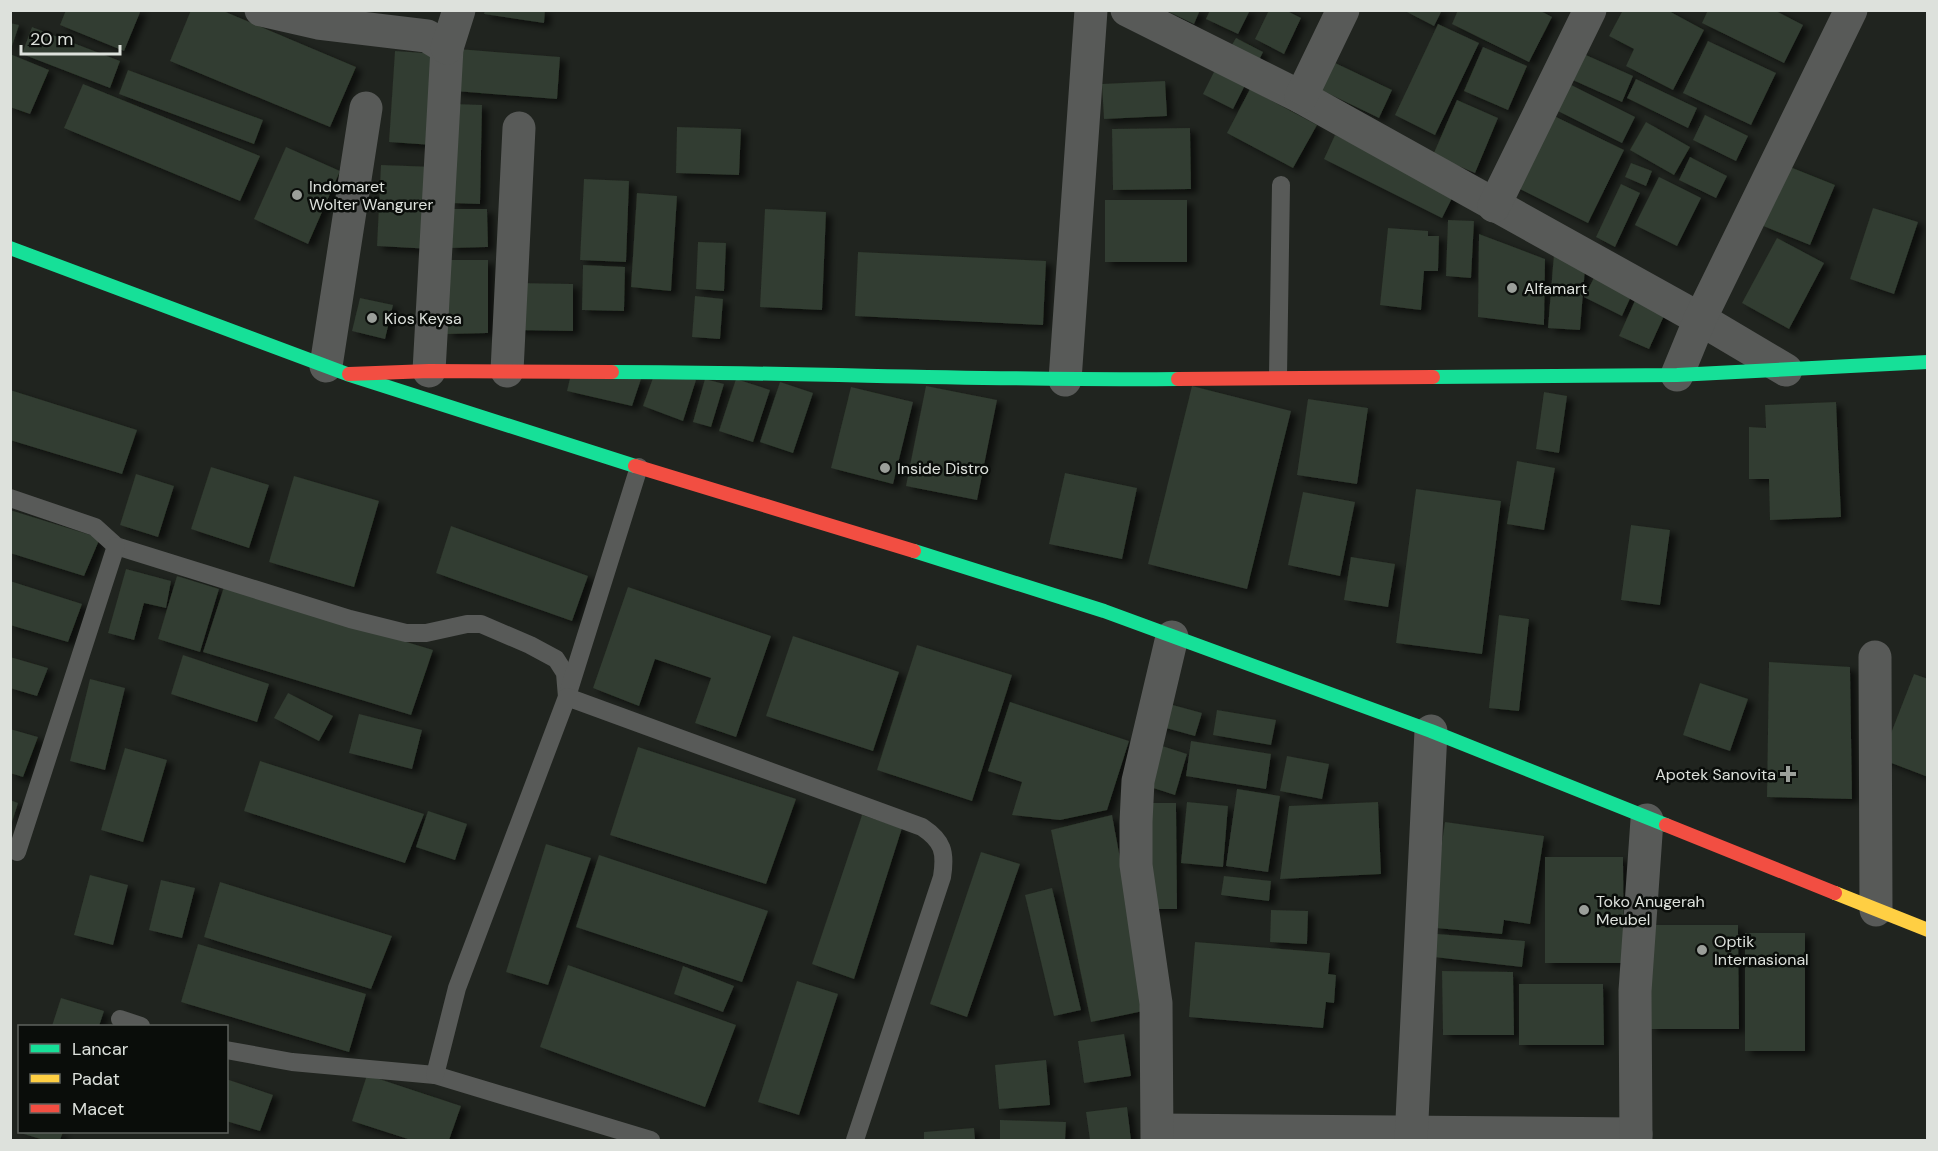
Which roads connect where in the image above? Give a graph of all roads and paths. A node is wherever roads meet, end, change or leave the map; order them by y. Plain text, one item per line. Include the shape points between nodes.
1 (261, 10) edge
2 (459, 10) edge
3 (1091, 10) edge
4 (1127, 10) edge
5 (1342, 10) edge
6 (1590, 10) edge
7 (1851, 10) edge
8 (447, 48) junction
9 (1301, 97) junction
10 (366, 108) dead end
11 (519, 128) dead end
12 (1281, 185) dead end
13 (1494, 206) junction
14 (10, 248) edge
15 (1700, 319) junction
16 (1928, 362) edge
17 (337, 370) junction
18 (1786, 370) junction
19 (429, 371) junction
20 (507, 371) junction
21 (1677, 375) junction
22 (1278, 376) junction
23 (1065, 380) junction
24 (639, 467) junction
25 (10, 498) edge
26 (116, 546) junction
27 (1172, 637) junction
28 (1875, 657) dead end
29 (567, 697) junction
30 (1431, 730) junction
31 (1647, 820) junction
32 (17, 852) dead end
33 (1876, 910) junction
34 (1928, 930) edge
35 (120, 1019) dead end
36 (138, 1025) edge
37 (228, 1050) edge
38 (435, 1075) junction
39 (1158, 1135) edge
40 (1412, 1135) edge
41 (1636, 1137) edge
42 (651, 1140) edge
43 (855, 1140) edge

1 - 8 street via 318,23 427,36
2 - 8 street
3 - 23 street
4 - 9 street
5 - 9 street
6 - 13 street
7 - 15 street
8 - 19 street
9 - 13 street
10 - 17 street
11 - 20 street
12 - 22 lane
13 - 15 street
14 - 17 main road
15 - 18 street
15 - 21 street
16 - 18 main road
17 - 19 main road
17 - 24 main road
18 - 21 main road
19 - 20 main road
20 - 23 main road via 784,372
21 - 22 main road
22 - 23 main road
24 - 27 main road via 1092,607
24 - 29 lane
25 - 26 lane via 95,526
26 - 29 lane via 406,633 481,624 555,659 565,673
26 - 32 lane
27 - 30 main road
27 - 39 street via 1138,781 1136,822 1136,865 1156,1003
28 - 33 street
29 - 38 lane via 456,988
29 - 43 lane via 922,826 936,836 944,849 942,877
30 - 31 main road
30 - 40 street
31 - 33 main road
31 - 41 street via 1635,991
33 - 34 main road
35 - 36 lane
37 - 38 lane via 292,1062
38 - 42 lane
39 - 40 street
40 - 41 street

